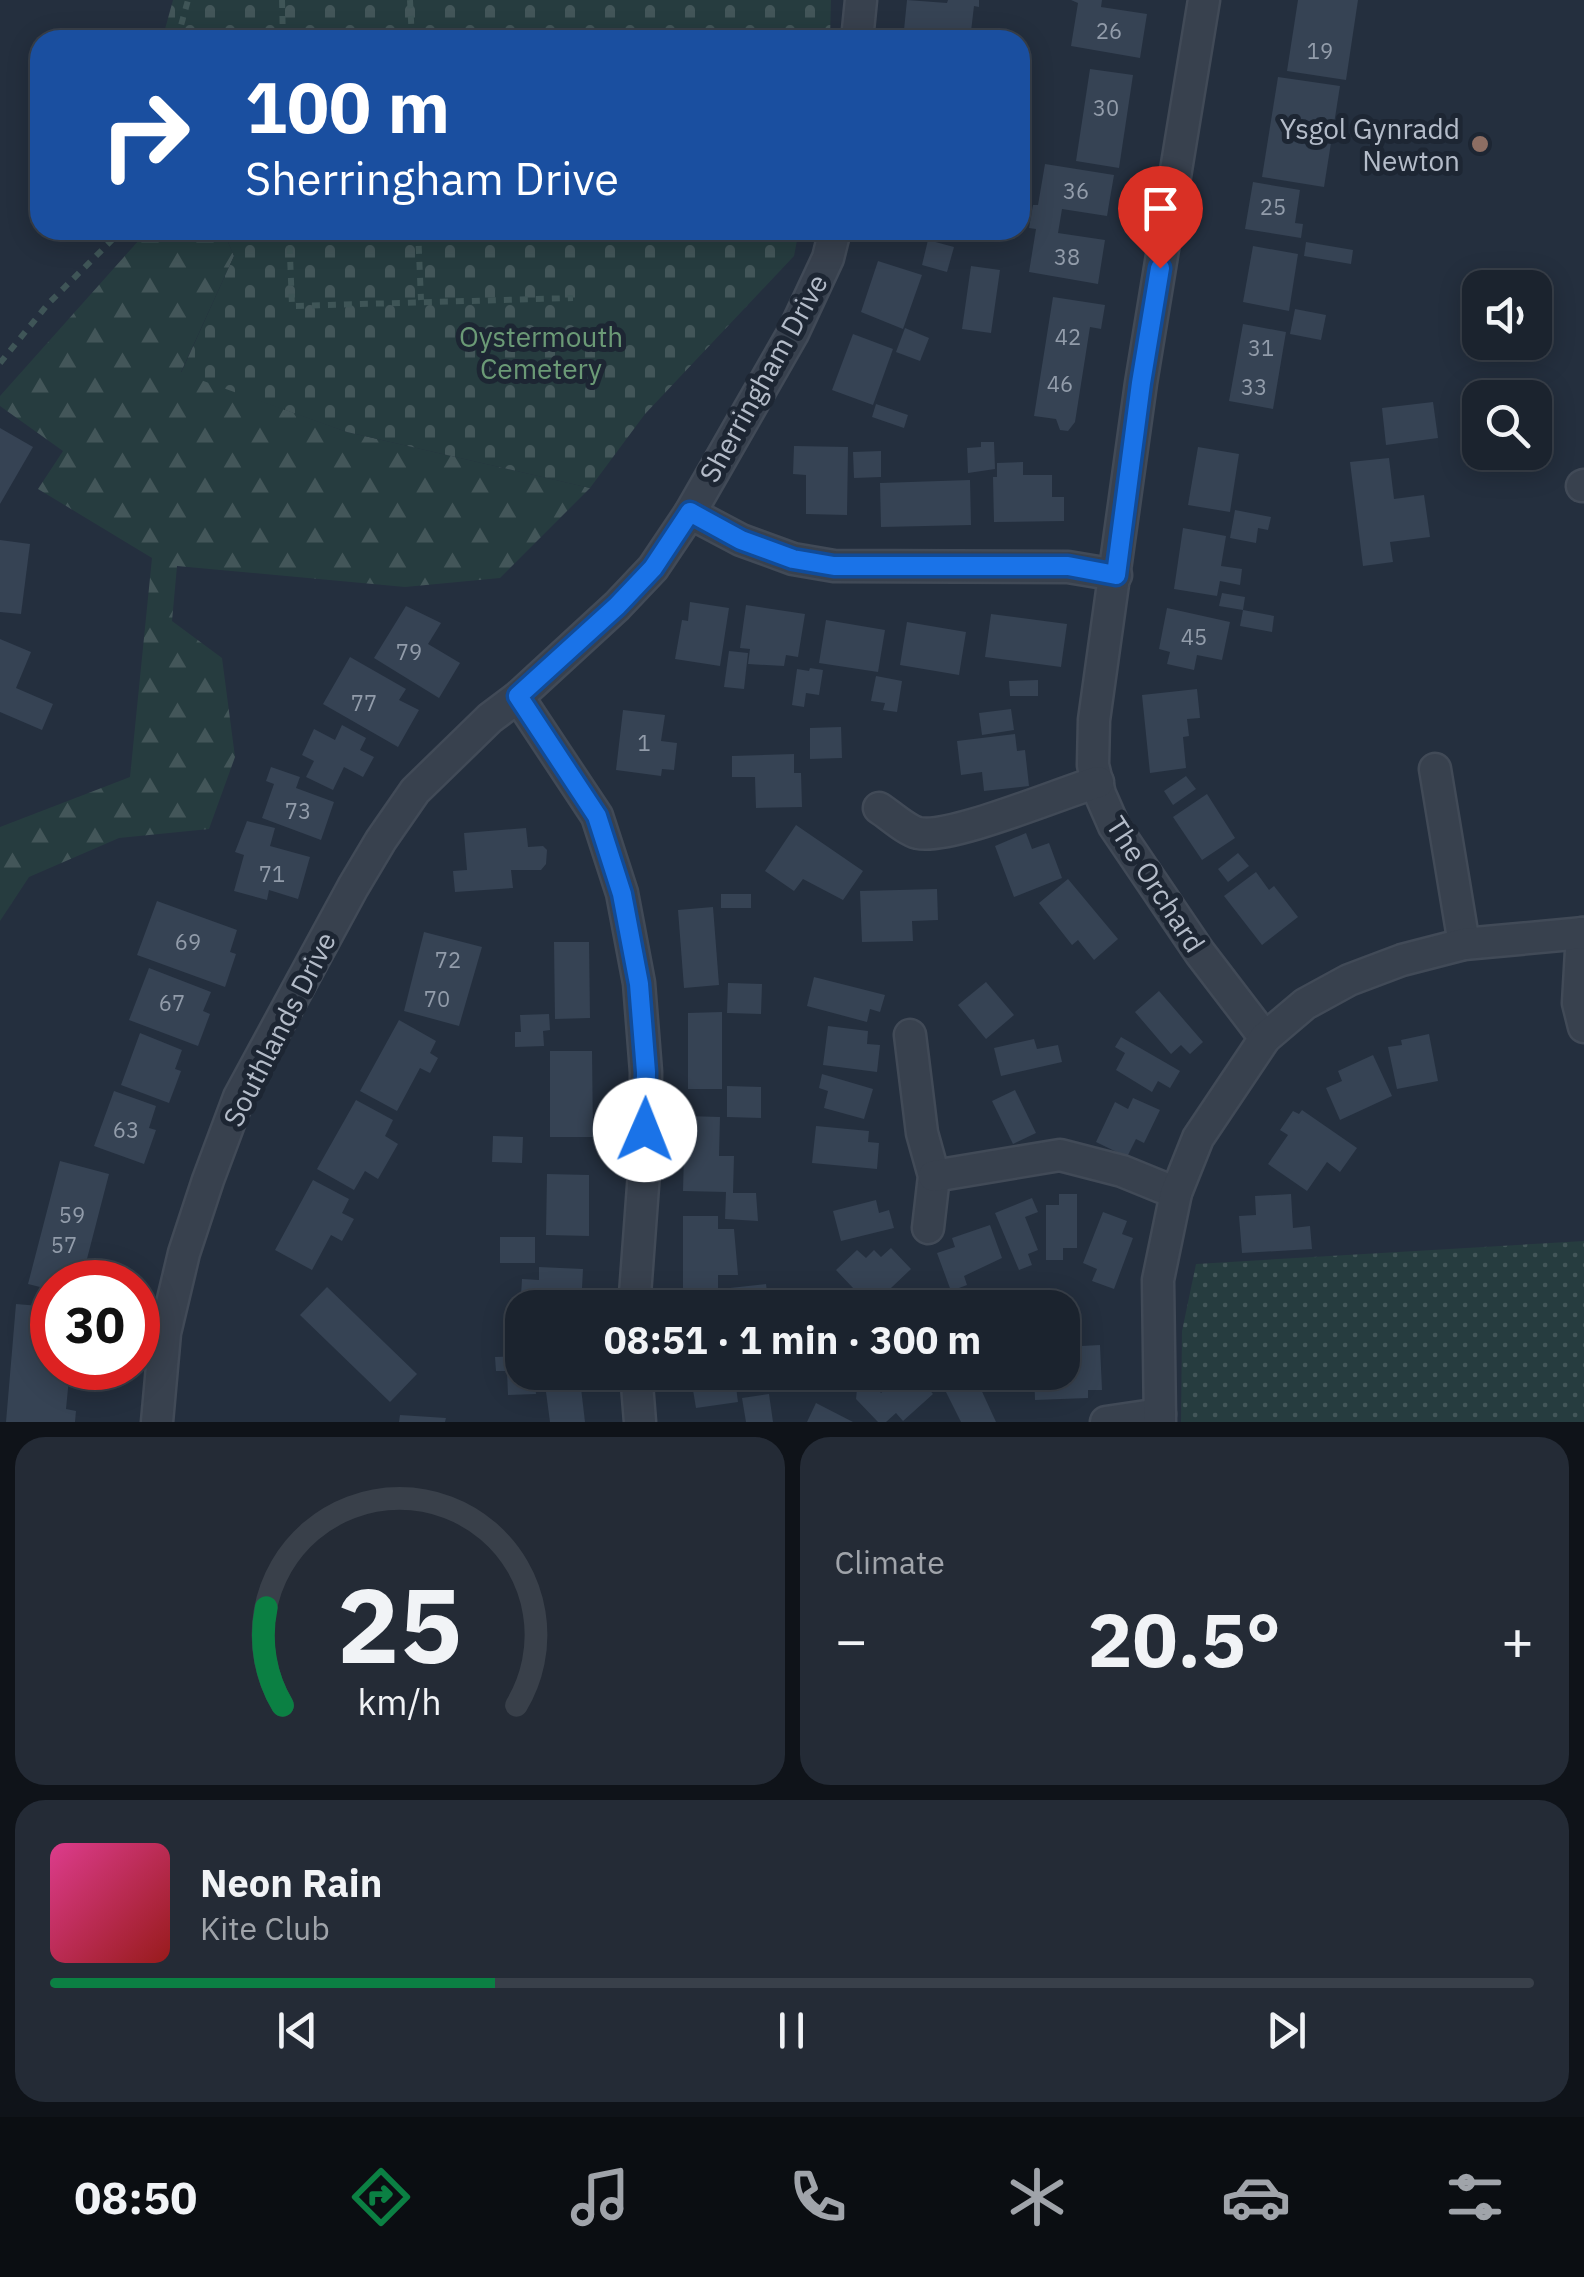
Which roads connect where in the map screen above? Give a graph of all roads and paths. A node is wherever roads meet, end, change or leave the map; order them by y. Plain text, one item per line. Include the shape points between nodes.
1 (188, 0) edge
2 (282, 0) edge
3 (410, 0) edge
4 (861, 0) edge
5 (1204, 0) edge
6 (180, 30) edge
7 (283, 30) edge
8 (412, 30) edge
9 (857, 30) edge
10 (112, 240) edge
11 (289, 240) edge
12 (418, 240) edge
13 (832, 240) edge
14 (573, 298) dead end
15 (421, 300) junction
16 (0, 364) edge
17 (690, 512) junction
18 (1116, 575) junction
19 (518, 696) junction
20 (1435, 769) dead end
21 (1098, 782) junction
22 (879, 808) dead end
23 (1583, 933) edge
24 (1464, 944) junction
25 (1584, 1027) edge
26 (910, 1034) dead end
27 (1265, 1038) junction
28 (934, 1176) junction
29 (1176, 1193) junction
30 (928, 1228) dead end
31 (635, 1290) edge
32 (637, 1390) edge
33 (1160, 1418) edge
34 (156, 1422) edge
35 (640, 1422) edge
36 (1106, 1422) edge

1 - 6 path
2 - 7 path
3 - 8 path
4 - 9 street
5 - 18 street, The Orchard
10 - 16 path
11 - 15 path via 292,306
12 - 15 path
13 - 17 street, Sherringham Drive via 812,297
14 - 15 path
17 - 18 street via 741,540 834,566 1053,566
17 - 19 street, Sherringham Drive via 653,568
18 - 21 street, The Orchard via 1094,720
19 - 31 street via 597,816 622,894 639,984 646,1107
19 - 34 street, Southlands Drive via 415,791 380,840 239,1097 184,1253 165,1334
20 - 24 street
21 - 22 street via 940,832 917,833
21 - 27 street, The Orchard via 1114,826
23 - 24 street
23 - 25 street via 1578,1003
24 - 27 street via 1349,980 1305,1004
26 - 28 street
27 - 29 street via 1198,1138
28 - 29 street via 1060,1154
28 - 30 street
29 - 33 street via 1158,1280
32 - 35 street
33 - 36 street

